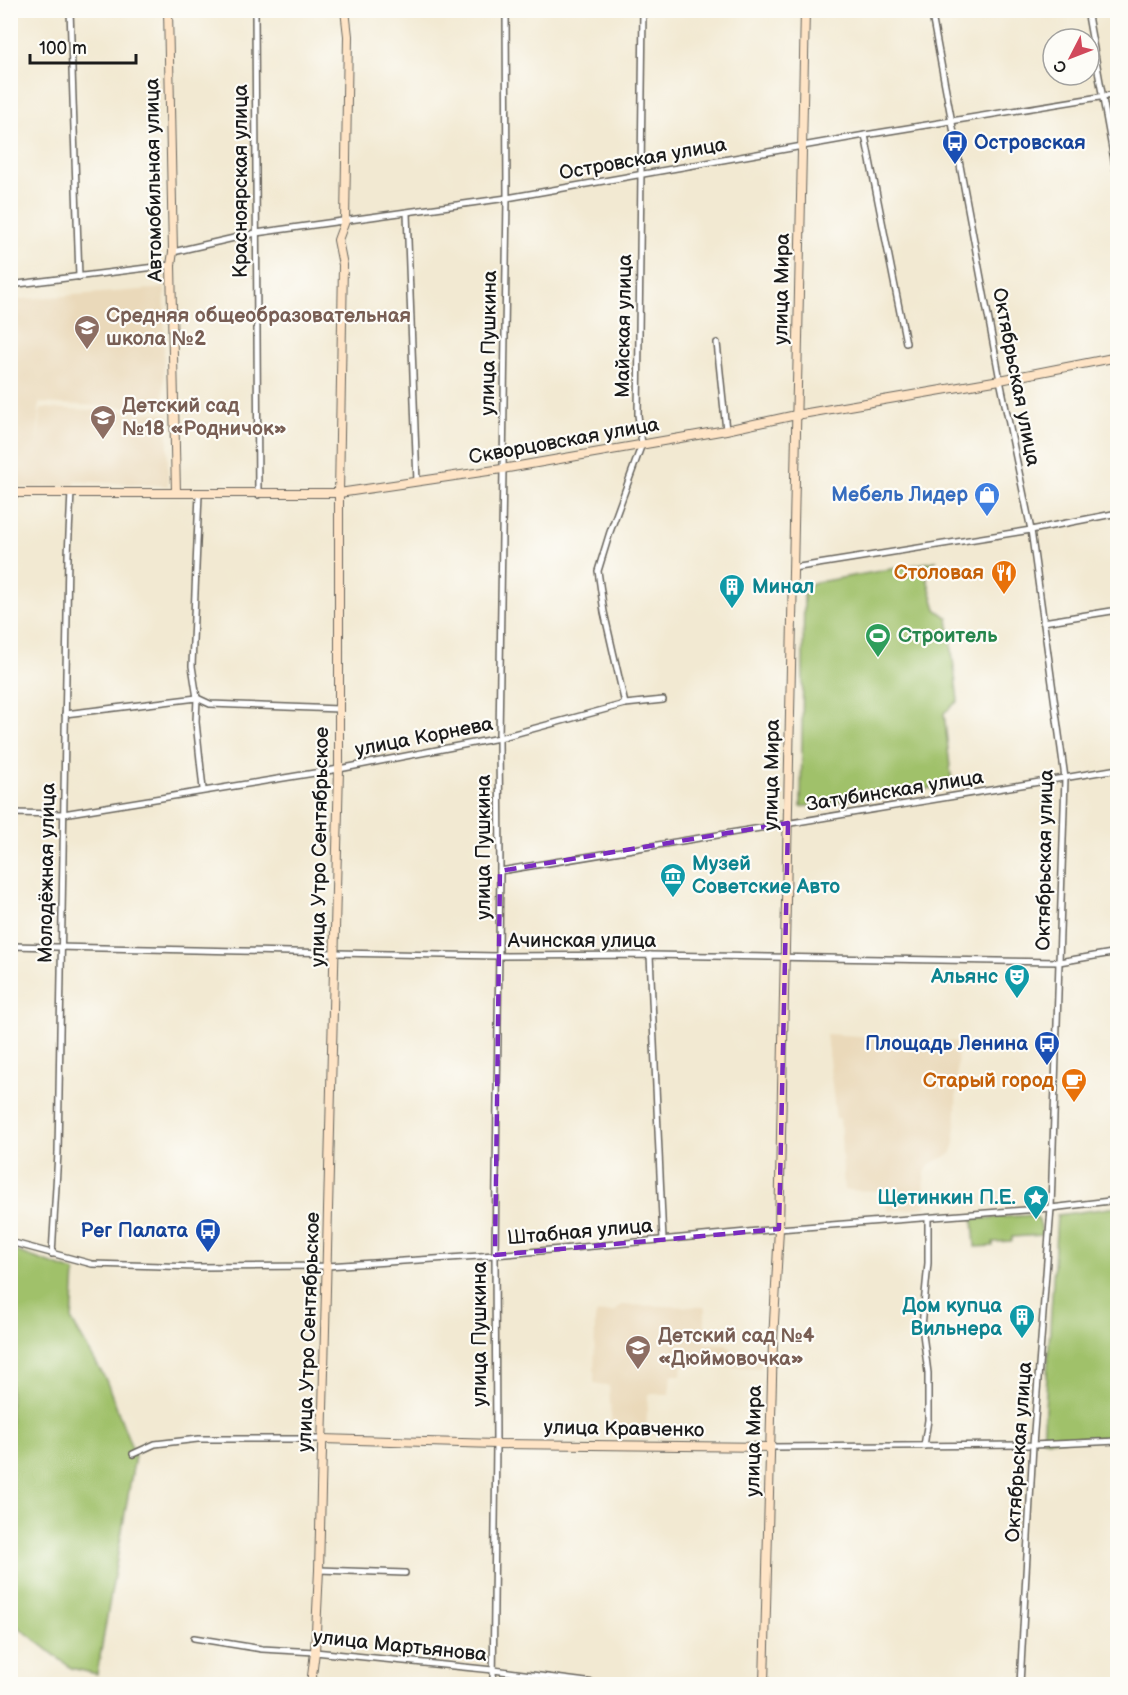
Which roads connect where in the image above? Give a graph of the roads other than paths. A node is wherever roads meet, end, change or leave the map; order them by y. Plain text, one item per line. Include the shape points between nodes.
1 (70, 10) edge
2 (168, 10) edge
3 (255, 10) edge
4 (345, 10) edge
5 (506, 10) edge
6 (643, 10) edge
7 (805, 10) edge
8 (931, 10) edge
9 (1087, 10) edge
10 (1118, 94) edge
11 (1104, 96) junction
12 (951, 122) junction
13 (865, 135) junction
14 (802, 146) junction
15 (641, 174) junction
16 (1118, 182) edge
17 (507, 198) junction
18 (407, 213) junction
19 (345, 220) junction
20 (256, 233) junction
21 (173, 252) junction
22 (171, 265) junction
23 (79, 277) junction
24 (10, 285) edge
25 (717, 343) dead end
26 (906, 343) dead end
27 (1118, 357) edge
28 (1000, 380) junction
29 (796, 415) junction
30 (726, 430) junction
31 (642, 444) junction
32 (502, 468) junction
33 (417, 482) junction
34 (71, 492) junction
35 (176, 493) junction
36 (10, 494) edge
37 (199, 494) junction
38 (339, 494) junction
39 (258, 495) junction
40 (1118, 513) edge
41 (1030, 530) junction
42 (793, 568) junction
43 (1118, 610) edge
44 (1043, 622) junction
45 (197, 698) junction
46 (663, 700) dead end
47 (625, 704) junction
48 (339, 709) junction
49 (66, 714) junction
50 (499, 738) junction
51 (339, 769) junction
52 (1118, 769) edge
53 (1065, 778) junction
54 (203, 789) junction
55 (10, 813) edge
56 (63, 814) junction
57 (788, 823) junction
58 (500, 871) junction
59 (10, 946) edge
60 (60, 947) junction
61 (1118, 952) edge
62 (335, 953) junction
63 (650, 955) junction
64 (498, 956) junction
65 (784, 958) junction
66 (1059, 962) junction
67 (1118, 1200) edge
68 (1052, 1208) junction
69 (928, 1218) junction
70 (779, 1229) junction
71 (663, 1240) junction
72 (10, 1242) edge
73 (52, 1254) junction
74 (495, 1255) junction
75 (327, 1266) junction
76 (322, 1439) junction
77 (1118, 1441) edge
78 (496, 1444) junction
79 (1033, 1445) junction
80 (924, 1446) junction
81 (770, 1447) junction
82 (133, 1454) dead end
83 (319, 1570) junction
84 (405, 1573) dead end
85 (194, 1638) dead end
86 (315, 1652) junction
87 (493, 1670) junction
88 (311, 1684) edge
89 (493, 1684) edge
90 (602, 1684) edge
91 (764, 1684) edge
92 (1020, 1684) edge

1 - 23 street
2 - 21 street, Автомобильная улица
3 - 20 street, Красноярская улица
4 - 19 street, улица Утро Сентябрьское
5 - 17 street, улица Пушкина
6 - 15 street, Майская улица
7 - 14 street, улица Мира
8 - 12 street, Октябрьская улица
9 - 11 street
10 - 11 street, Островская улица
11 - 12 street, Островская улица
11 - 16 street
12 - 13 street, Островская улица
12 - 28 street, Октябрьская улица
13 - 14 street, Островская улица
13 - 26 street
14 - 15 street, Островская улица
14 - 29 street, улица Мира
15 - 17 street, Островская улица
15 - 31 street, Майская улица via 638,415
17 - 18 street, Островская улица
17 - 32 street, улица Пушкина
18 - 19 street, Островская улица
18 - 33 street
19 - 20 street, Островская улица
19 - 38 street, улица Утро Сентябрьское via 338,240 343,265
20 - 21 street, Островская улица
20 - 39 street, Красноярская улица
21 - 22 street, Автомобильная улица
22 - 23 street
22 - 35 street, Автомобильная улица
23 - 24 street
25 - 30 street
27 - 28 street, Скворцовская улица
28 - 29 street, Скворцовская улица
28 - 41 street, Октябрьская улица
29 - 30 street, Скворцовская улица
29 - 42 street, улица Мира
30 - 31 street, Скворцовская улица
31 - 32 street, Скворцовская улица
31 - 47 street, Майская улица via 598,572
32 - 33 street, Скворцовская улица
32 - 50 street, улица Пушкина
33 - 38 street, Скворцовская улица
34 - 35 street, Скворцовская улица
34 - 36 street, Скворцовская улица
34 - 49 street, Молодёжная улица
35 - 37 street, Скворцовская улица
37 - 39 street, Скворцовская улица
37 - 45 street via 192,666
38 - 39 street, Скворцовская улица
38 - 48 street, улица Утро Сентябрьское
40 - 41 street
41 - 42 street
41 - 44 street, Октябрьская улица
42 - 57 street, улица Мира
43 - 44 street
44 - 53 street, Октябрьская улица
45 - 48 street via 210,704
45 - 49 street
45 - 54 street
46 - 47 street, улица Корнева
47 - 50 street, улица Корнева
48 - 51 street, улица Утро Сентябрьское
49 - 56 street, Молодёжная улица
50 - 51 street, улица Корнева
50 - 58 street, улица Пушкина
51 - 54 street, улица Корнева
51 - 62 street, улица Утро Сентябрьское
52 - 53 street, Затубинская улица
53 - 57 street, Затубинская улица
53 - 66 street, Октябрьская улица
54 - 56 street, улица Корнева
55 - 56 street, улица Корнева
56 - 60 street, Молодёжная улица
57 - 58 street, Затубинская улица
57 - 65 street, улица Мира
58 - 64 street, улица Пушкина
59 - 60 street, Ачинская улица
60 - 62 street, Ачинская улица
60 - 73 street, Молодёжная улица via 58,1153
61 - 66 street, Ачинская улица
62 - 64 street, Ачинская улица
62 - 75 street, улица Утро Сентябрьское
63 - 64 street, Ачинская улица
63 - 65 street, Ачинская улица
63 - 71 street
64 - 74 street, улица Пушкина
65 - 66 street, Ачинская улица
65 - 70 street, улица Мира
66 - 68 street, Октябрьская улица
67 - 68 street, Штабная улица
68 - 69 street, Штабная улица
68 - 79 street, Октябрьская улица
69 - 70 street, Штабная улица
69 - 80 street via 922,1326 928,1373
70 - 71 street, Штабная улица
70 - 81 street, улица Мира
71 - 74 street, Штабная улица
72 - 73 street, Штабная улица
73 - 75 street, Штабная улица via 92,1264 197,1268
74 - 75 street, Штабная улица
74 - 78 street, улица Пушкина
75 - 76 street, улица Утро Сентябрьское
76 - 78 street, улица Кравченко
76 - 82 street, улица Кравченко via 198,1439 155,1444
76 - 83 street, улица Утро Сентябрьское
77 - 79 street, улица Кравченко
78 - 81 street, улица Кравченко
78 - 87 street, улица Пушкина
79 - 80 street, улица Кравченко
79 - 92 street, Октябрьская улица
80 - 81 street, улица Кравченко
81 - 91 street, улица Мира
83 - 84 street
83 - 86 street, улица Утро Сентябрьское
85 - 86 street, улица Мартьянова via 262,1649
86 - 87 street, улица Мартьянова
86 - 88 street, улица Утро Сентябрьское
87 - 89 street, улица Пушкина
87 - 90 street, улица Мартьянова

